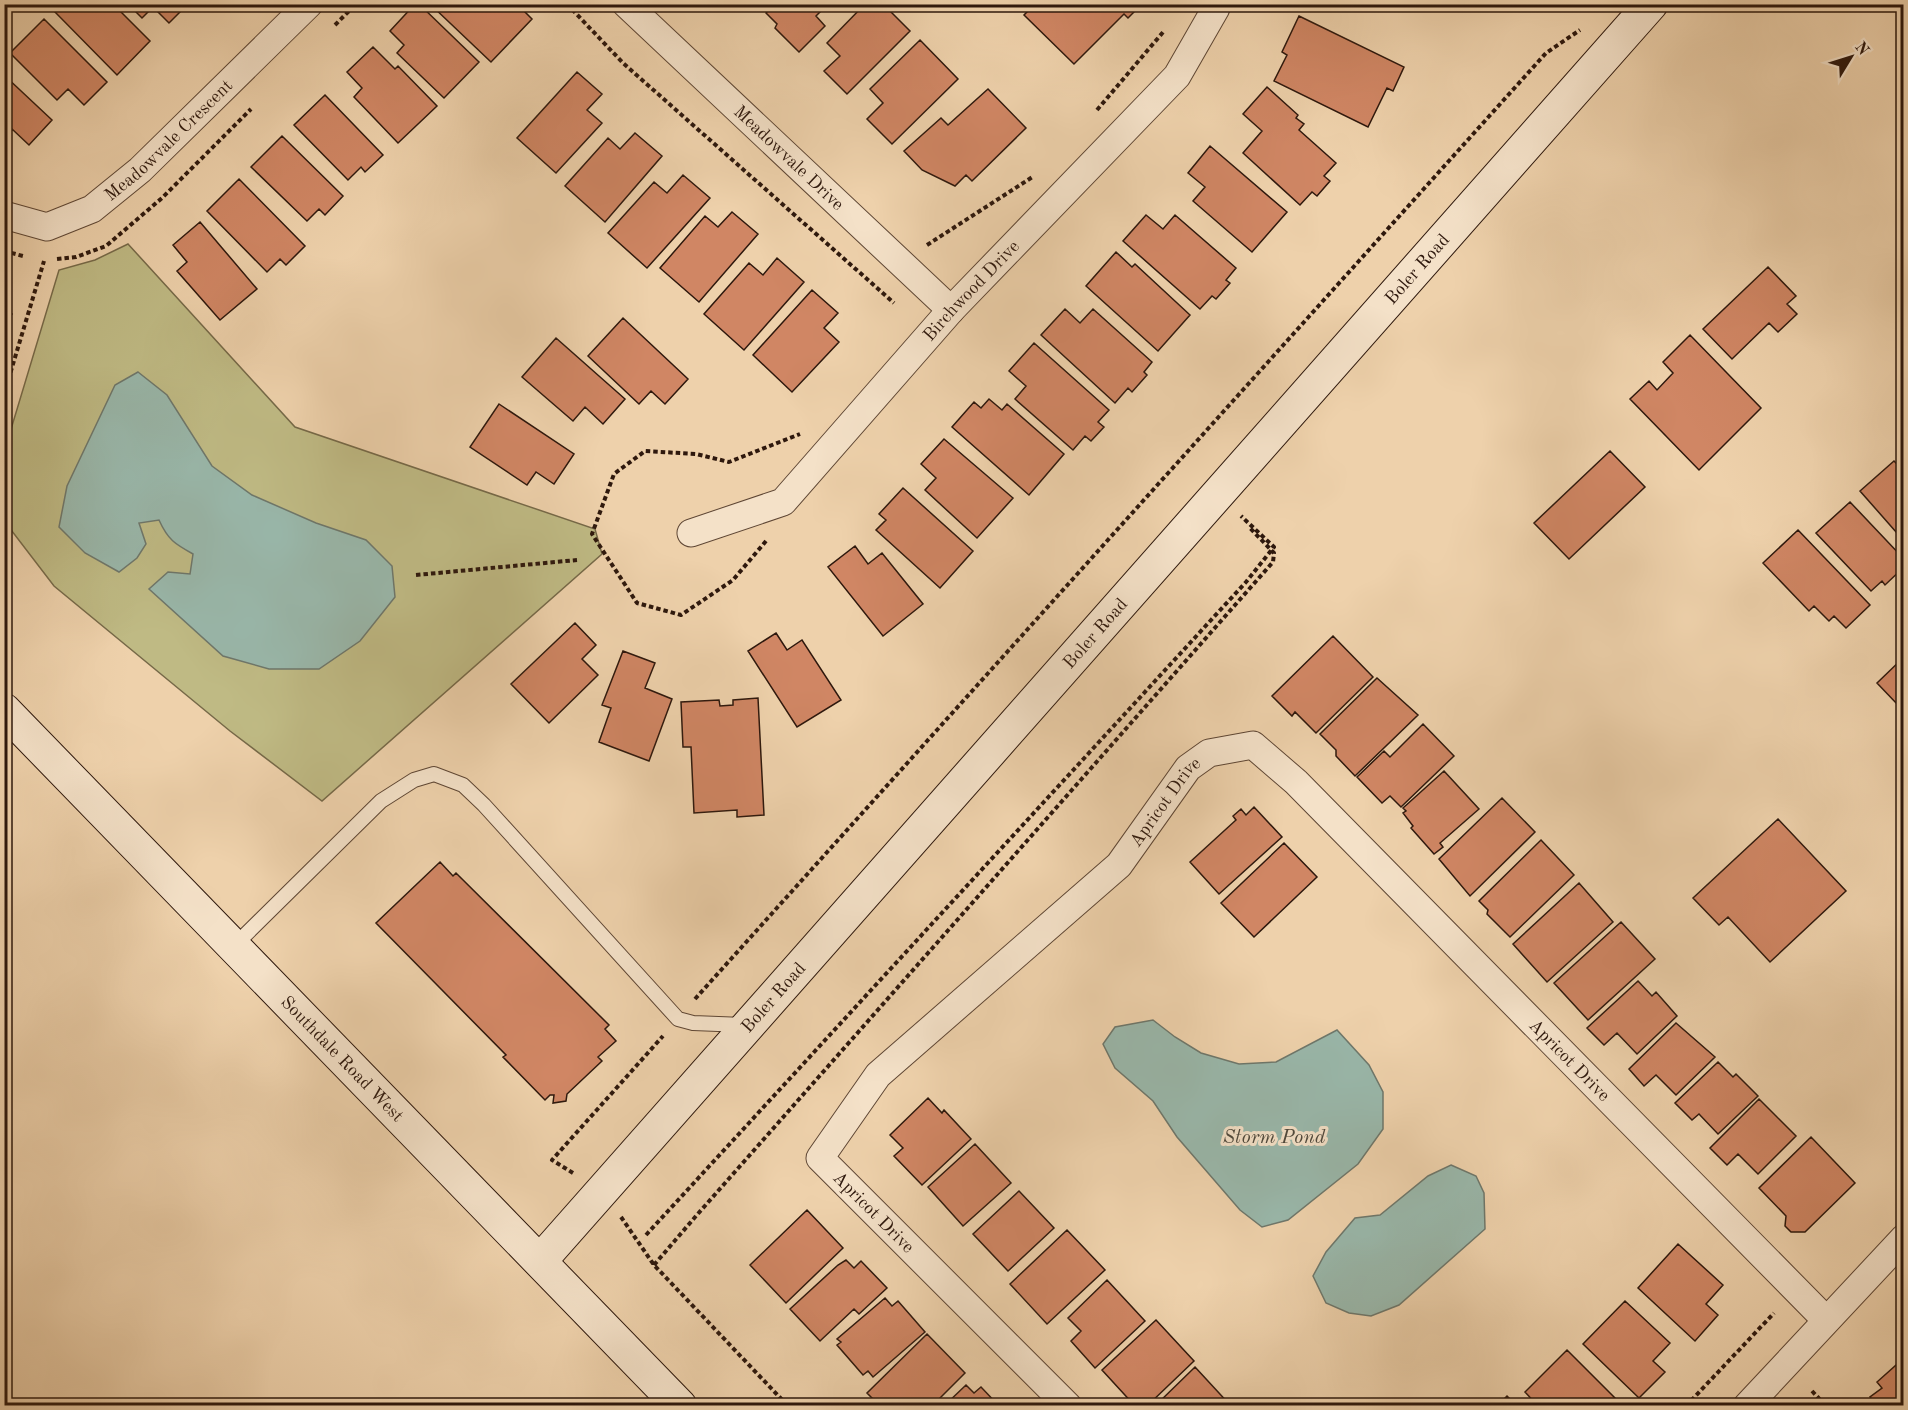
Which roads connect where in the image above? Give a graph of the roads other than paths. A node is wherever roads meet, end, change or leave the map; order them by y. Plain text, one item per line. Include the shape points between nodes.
1 (309, 4) edge
2 (626, 4) edge
3 (1216, 4) edge
4 (1651, 4) edge
5 (4, 215) edge
6 (951, 310) junction
7 (691, 533) dead end
8 (4, 710) edge
9 (234, 946) junction
10 (748, 1025) junction
11 (1904, 1238) edge
12 (540, 1261) junction
13 (1826, 1320) junction
14 (1758, 1402) edge
15 (680, 1406) edge
16 (1068, 1406) edge

1 - 5 street, Meadowvale Crescent via 140,170 92,209 47,227
2 - 6 street, Meadowvale Drive
3 - 6 street, Birchwood Drive via 1177,76
4 - 10 street, Boler Road via 1225,500
6 - 7 street, Birchwood Drive via 783,502
8 - 9 street, Southdale Road West
9 - 10 lane via 381,801 414,780 434,774 463,785 484,805 678,1018 693,1023
9 - 12 street, Southdale Road West
10 - 12 street, Boler Road
11 - 13 street
12 - 15 street, Southdale Road West
13 - 14 street
13 - 16 street, Apricot Drive via 1304,790 1253,745 1209,753 1188,768 1119,865 878,1075 820,1158

